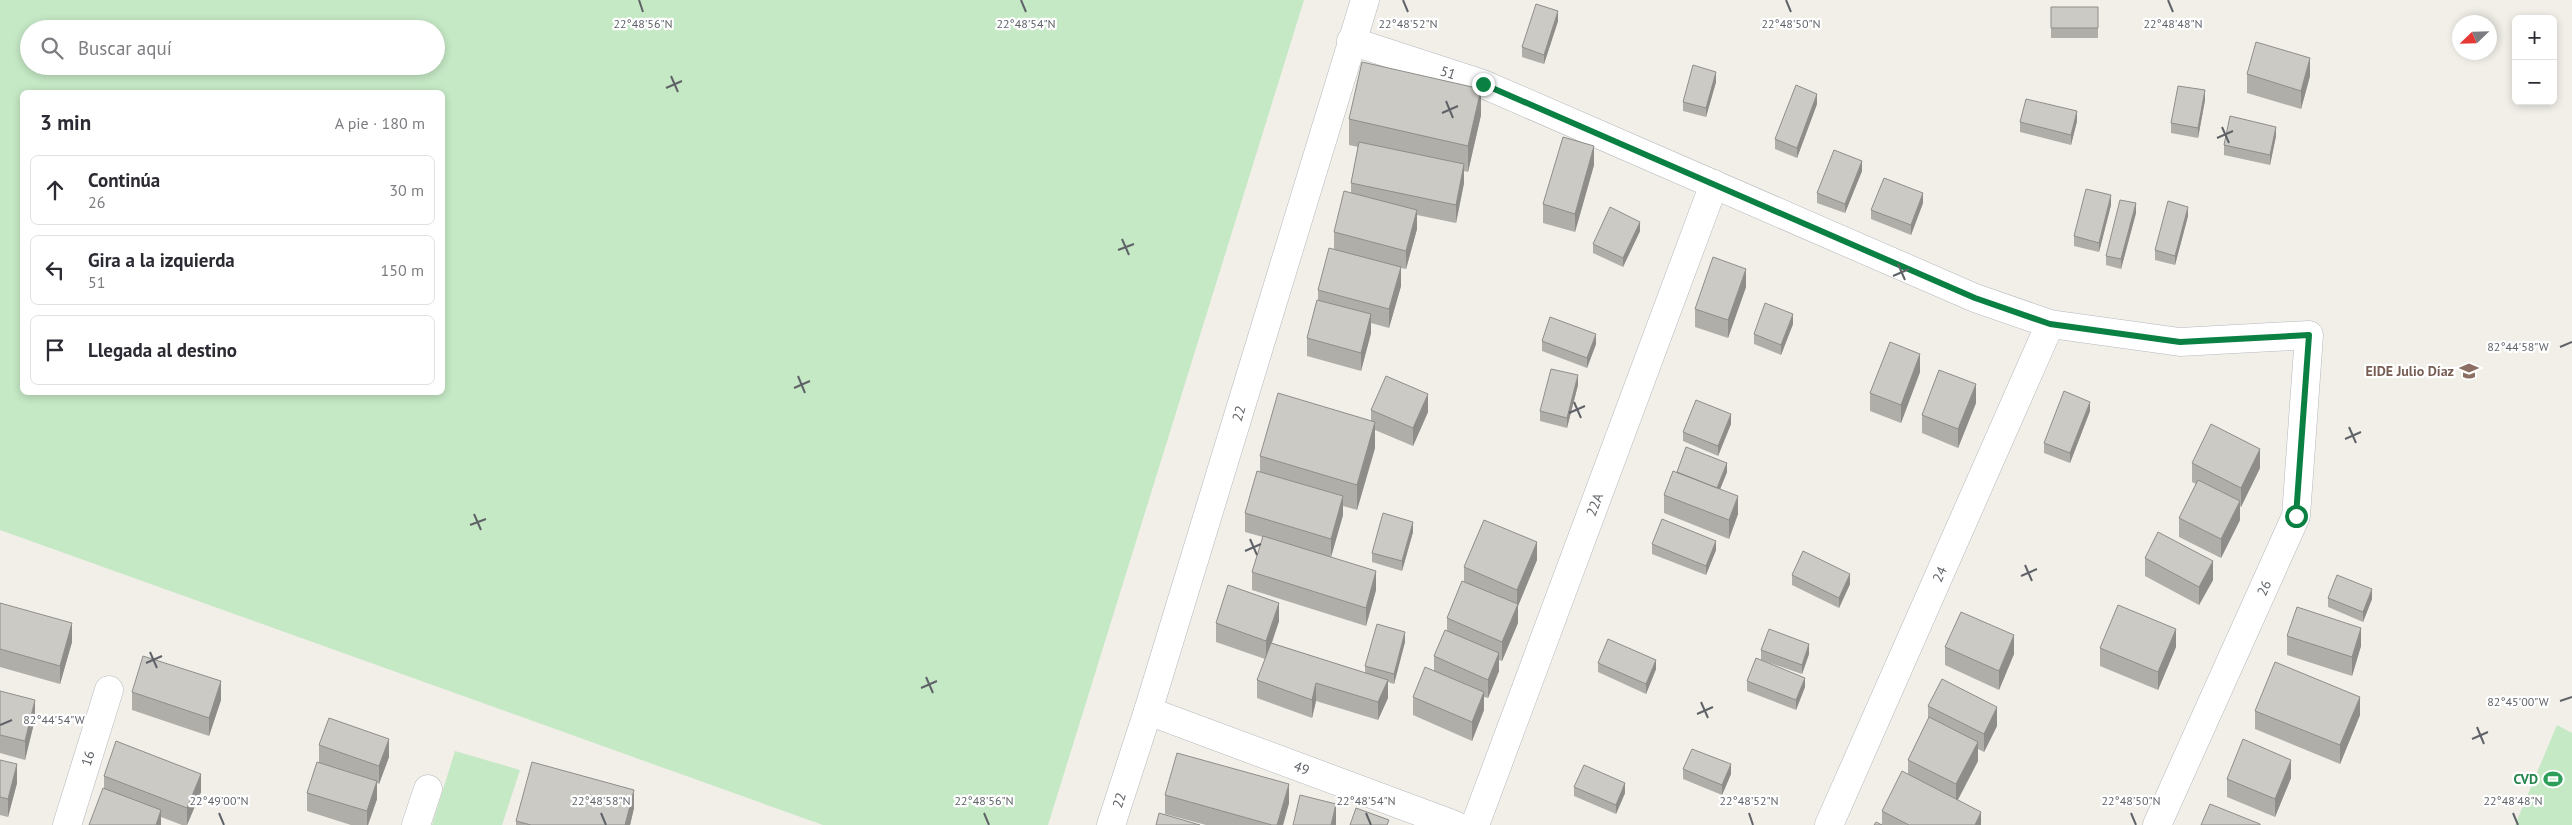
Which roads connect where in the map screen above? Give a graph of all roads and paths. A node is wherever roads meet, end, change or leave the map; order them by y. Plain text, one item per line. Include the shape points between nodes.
1 (1365, 0) edge
2 (1351, 41) junction
3 (1714, 184) junction
4 (2050, 324) junction
5 (2309, 335) joint
6 (109, 690) dead end
7 (1148, 711) junction
8 (428, 790) dead end
9 (67, 825) edge
10 (416, 825) edge
11 (1111, 825) edge
12 (1455, 825) edge
13 (1475, 825) edge
14 (1829, 825) edge
15 (2157, 825) edge

1 - 2 street, 22
2 - 3 street, 51 via 1483,84
2 - 7 street, 22
3 - 4 street, 51 via 1975,298
3 - 13 street, 22A
4 - 5 street, 51 via 2180,342
4 - 14 street, 24
5 - 15 street, 26 via 2296,516
6 - 9 street, 16
7 - 11 street, 22
7 - 12 street, 49
8 - 10 street

